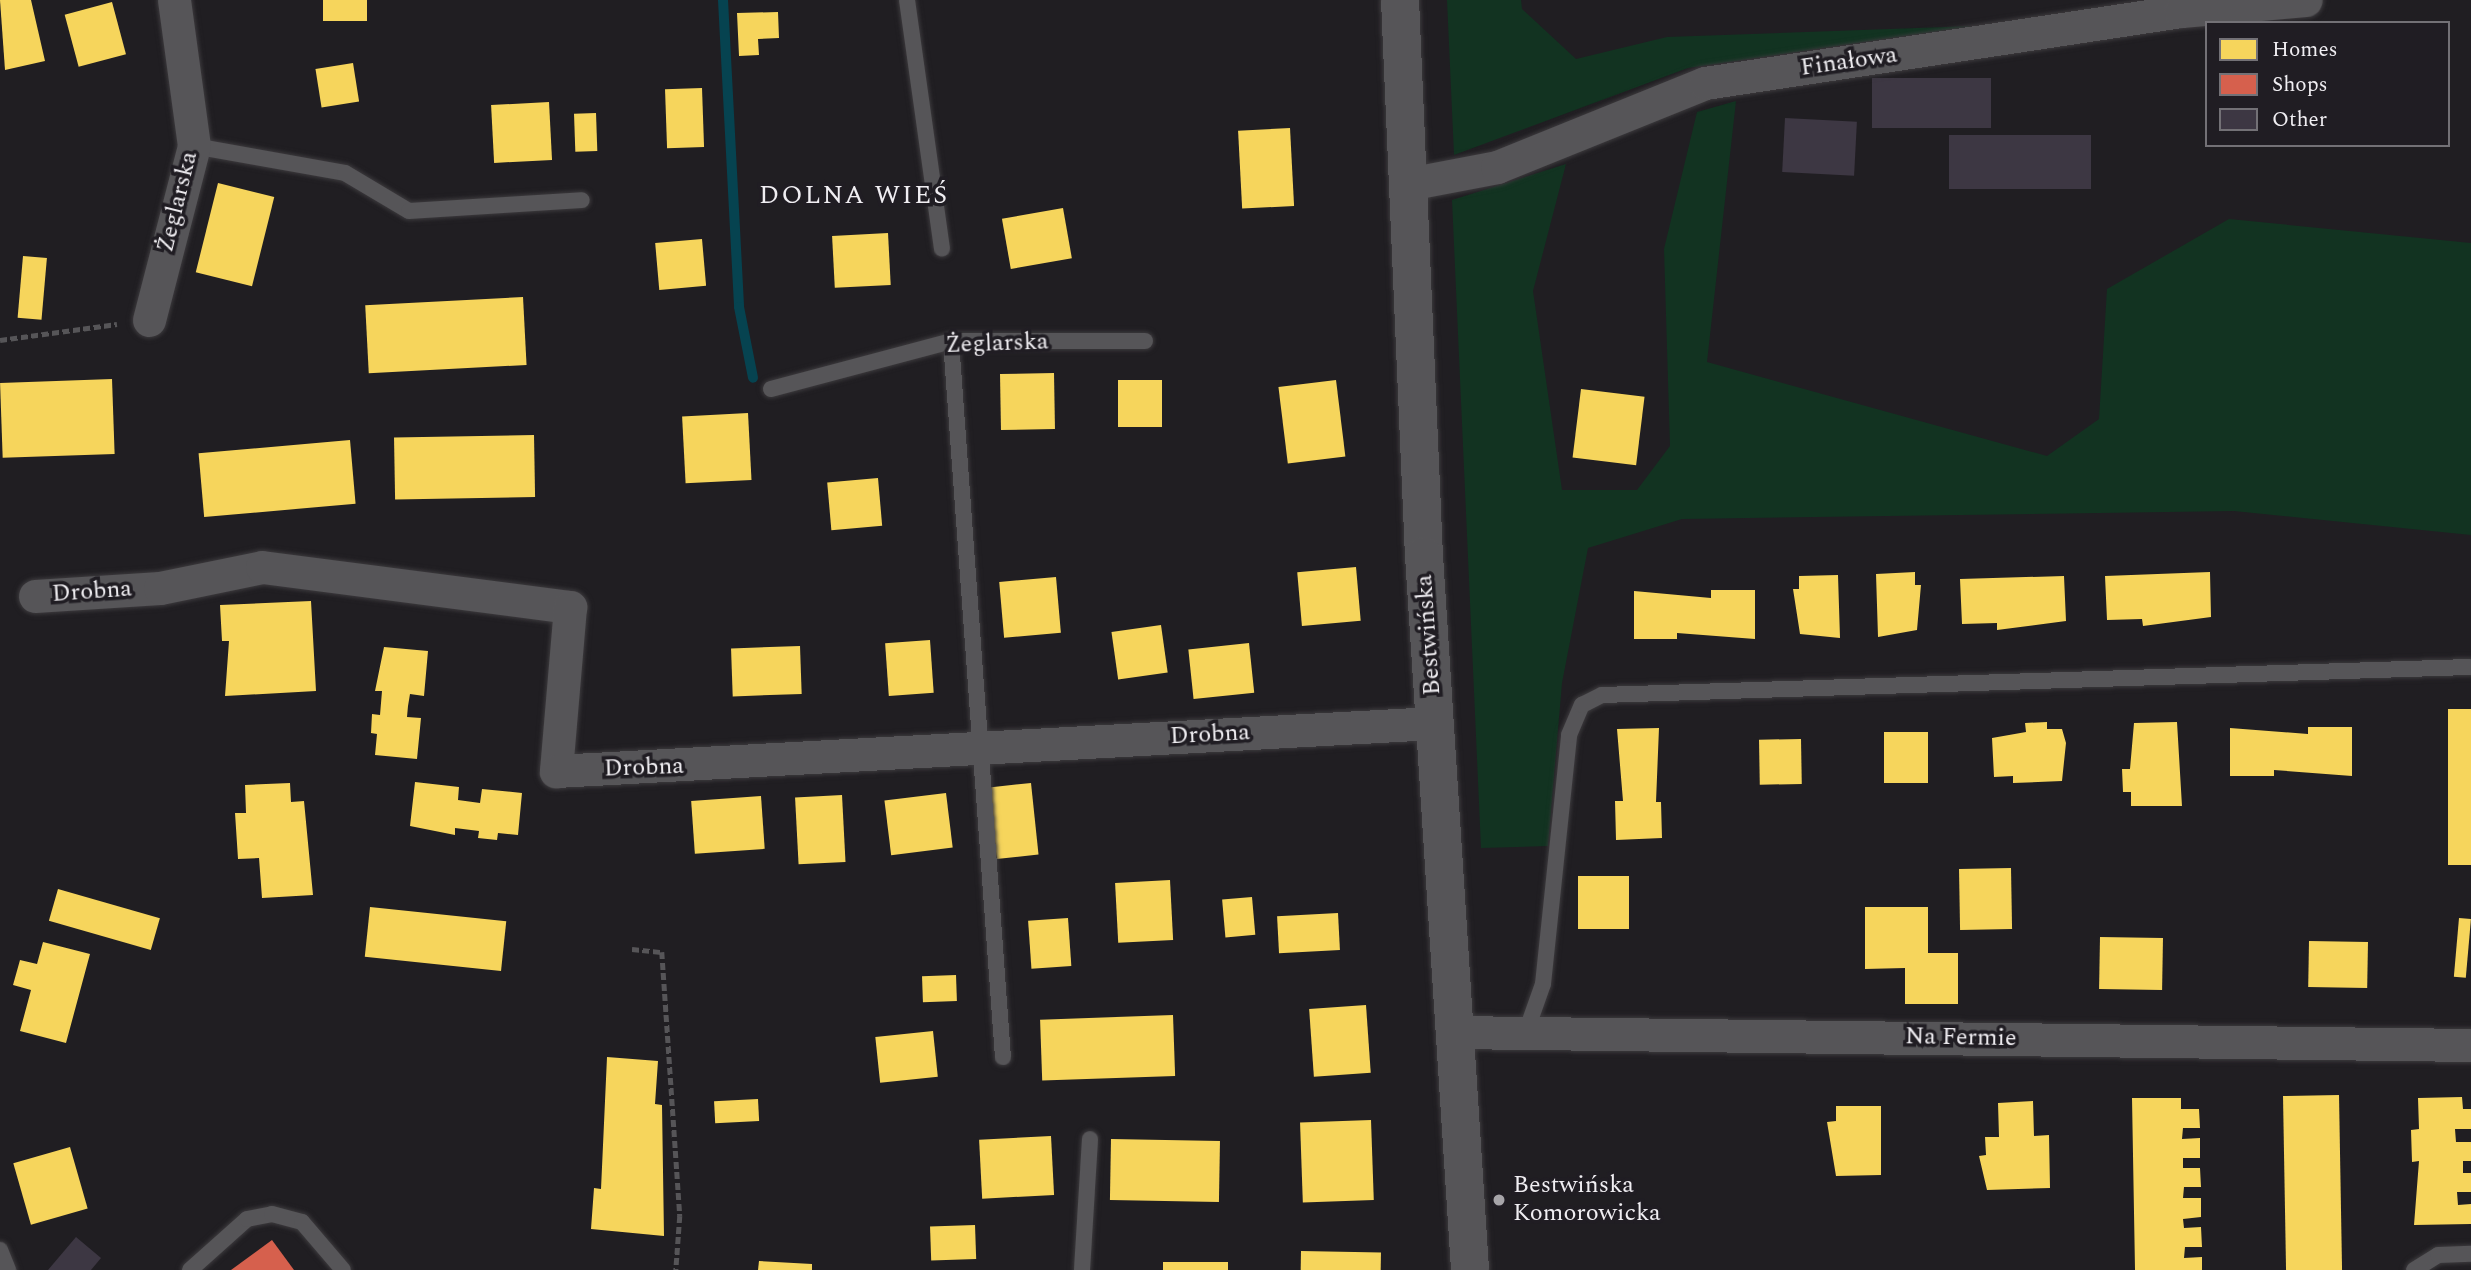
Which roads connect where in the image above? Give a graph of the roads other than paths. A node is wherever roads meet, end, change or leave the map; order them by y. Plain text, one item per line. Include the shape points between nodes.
1 (174, 0) edge
2 (907, 0) edge
3 (1400, 0) edge
4 (2306, 0) edge
5 (194, 146) junction
6 (1408, 184) junction
7 (582, 200) dead end
8 (942, 249) dead end
9 (149, 320) road end
10 (951, 341) junction
11 (1145, 341) dead end
12 (771, 389) dead end
13 (35, 596) dead end
14 (2471, 667) edge
15 (1435, 723) junction
16 (977, 748) junction
17 (1452, 1032) junction
18 (1526, 1032) junction
19 (2471, 1045) edge
20 (1003, 1057) dead end
21 (1090, 1139) dead end
22 (0, 1250) edge
23 (2471, 1254) edge
24 (8, 1270) edge
25 (190, 1270) edge
26 (342, 1270) edge
27 (1082, 1270) edge
28 (1470, 1270) edge
29 (2414, 1270) edge

1 - 5 street, Żeglarska
2 - 8 lane
3 - 6 street, Bestwińska
4 - 6 street, Finałowa via 2181,11 1705,83 1497,167
5 - 7 lane via 345,173 409,211
5 - 9 street, Żeglarska
6 - 15 street, Bestwińska
10 - 11 lane, Żeglarska
10 - 12 lane, Żeglarska
10 - 16 lane
13 - 16 street, Drobna via 160,588 262,567 570,607 556,771
14 - 18 lane via 1602,695 1582,705 1569,735 1543,984
15 - 16 street, Drobna
15 - 17 street, Bestwińska
16 - 20 lane
17 - 18 street, Na Fermie
17 - 28 street, Bestwińska
18 - 19 street, Na Fermie
21 - 27 lane
22 - 24 lane
23 - 29 lane via 2438,1255
25 - 26 lane via 247,1219 272,1214 302,1222

